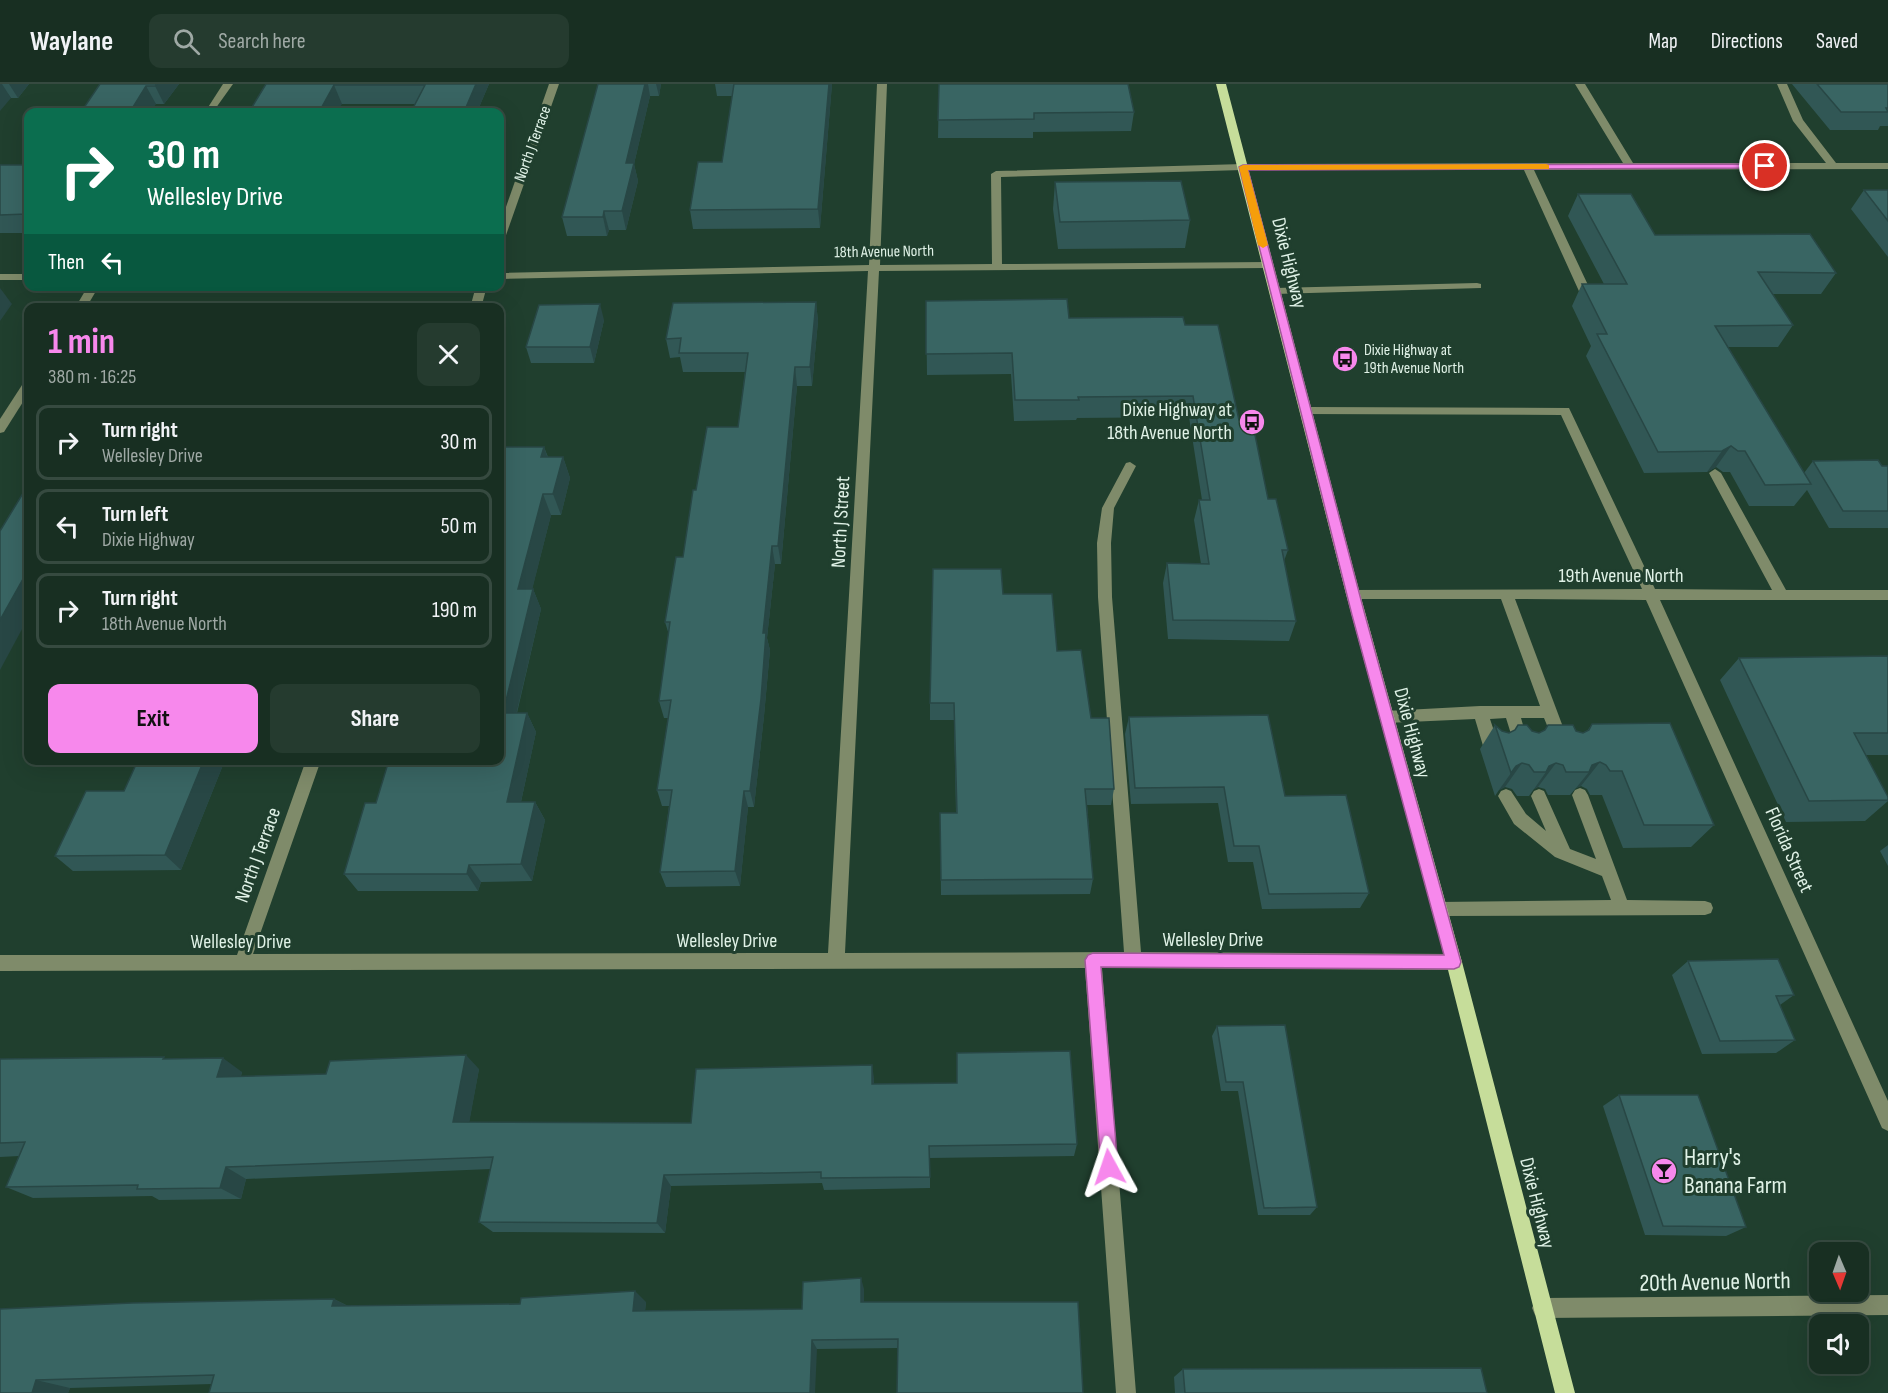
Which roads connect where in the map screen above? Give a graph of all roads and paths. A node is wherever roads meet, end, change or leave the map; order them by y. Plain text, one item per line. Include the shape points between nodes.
1 (228, 84) edge
2 (554, 84) edge
3 (882, 84) edge
4 (1221, 84) edge
5 (1580, 84) edge
6 (1782, 84) edge
7 (212, 108) edge
8 (1833, 166) junction
9 (1243, 167) junction
10 (1528, 167) junction
11 (1630, 167) junction
12 (1887, 167) edge
13 (504, 227) edge
14 (1268, 265) junction
15 (997, 267) junction
16 (874, 268) junction
17 (504, 276) edge
18 (0, 277) edge
19 (24, 277) edge
20 (1477, 286) dead end
21 (1275, 291) junction
22 (1589, 300) edge
23 (24, 391) edge
24 (1306, 411) junction
25 (0, 429) edge
26 (1130, 466) dead end
27 (1715, 473) edge
28 (1353, 594) junction
29 (1782, 595) junction
30 (1888, 595) edge
31 (1508, 596) junction
32 (1651, 596) junction
33 (1480, 712) junction
34 (1512, 712) junction
35 (1549, 712) junction
36 (1386, 717) junction
37 (1492, 749) dead end
38 (1521, 749) edge
39 (1563, 749) edge
40 (312, 765) edge
41 (1580, 795) edge
42 (1506, 796) edge
43 (1539, 796) edge
44 (1564, 854) junction
45 (1609, 871) junction
46 (1622, 907) junction
47 (1705, 908) dead end
48 (1439, 909) junction
49 (1093, 960) junction
50 (1133, 960) junction
51 (836, 961) junction
52 (1454, 962) junction
53 (0, 963) edge
54 (242, 963) junction
55 (1888, 1122) edge
56 (1888, 1305) edge
57 (1542, 1308) junction
58 (1126, 1393) edge
59 (1565, 1393) edge

1 - 7 street
2 - 13 street, North J Terrace
3 - 16 street, North J Street
4 - 9 main road, Dixie Highway
5 - 11 street
6 - 8 street via 1798,121
8 - 11 street
8 - 12 street
9 - 10 street
9 - 14 main road, Dixie Highway
9 - 15 street via 996,174
10 - 11 street
10 - 22 street
14 - 15 street, 18th Avenue North
14 - 21 main road, Dixie Highway
15 - 16 street, 18th Avenue North
16 - 17 street, 18th Avenue North
16 - 51 street, North J Street
18 - 19 street
20 - 21 street
21 - 24 main road, Dixie Highway
23 - 25 street
24 - 28 main road, Dixie Highway
24 - 32 street, Florida Street via 1565,411
26 - 50 street via 1108,508 1104,543
27 - 29 street
28 - 31 street, 19th Avenue North
28 - 36 main road, Dixie Highway
29 - 30 street, 19th Avenue North
29 - 32 street, 19th Avenue North
31 - 32 street, 19th Avenue North
31 - 35 street
32 - 55 street, Florida Street
33 - 34 street
33 - 36 street
33 - 37 street
34 - 35 street
34 - 38 street
35 - 39 street
36 - 48 main road, Dixie Highway
40 - 54 street, North J Terrace
41 - 45 street
42 - 44 street via 1520,819
43 - 44 street
44 - 45 street
45 - 46 street
46 - 47 street
46 - 48 street
48 - 52 main road, Dixie Highway
49 - 50 street, Wellesley Drive
49 - 51 street, Wellesley Drive
49 - 58 street
50 - 52 street, Wellesley Drive
51 - 54 street, Wellesley Drive
52 - 57 main road, Dixie Highway
53 - 54 street, Wellesley Drive
56 - 57 street, 20th Avenue North
57 - 59 main road, Dixie Highway

